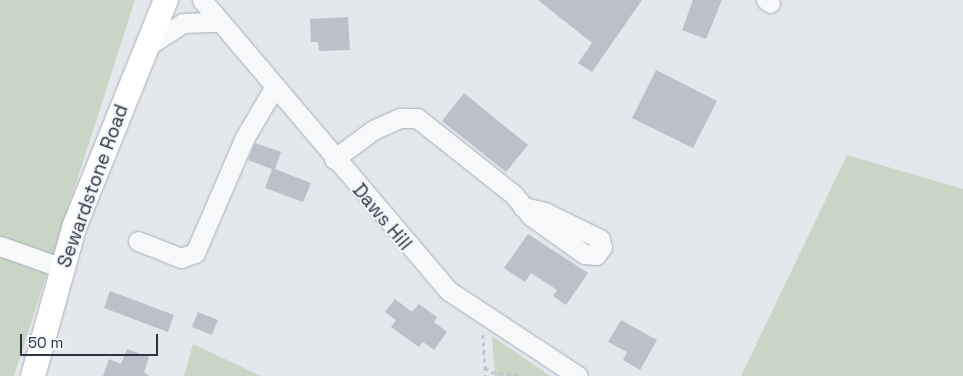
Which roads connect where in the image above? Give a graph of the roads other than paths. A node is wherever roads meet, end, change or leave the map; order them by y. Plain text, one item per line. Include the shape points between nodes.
1 (166, 0) edge
2 (202, 0) edge
3 (218, 22) junction
4 (146, 47) junction
5 (274, 88) junction
6 (334, 159) junction
7 (523, 207) dead end
8 (138, 241) dead end
9 (0, 246) edge
10 (62, 268) junction
11 (33, 376) edge
12 (578, 376) edge

1 - 4 main road, Sewardstone Road
2 - 3 street, Daws Hill
3 - 4 street via 183,23
3 - 5 street, Daws Hill
4 - 10 main road, Sewardstone Road via 75,225
5 - 6 street, Daws Hill
5 - 8 street via 245,137 195,253 181,258
6 - 7 street via 373,130 400,118 417,118 450,141
6 - 12 street, Daws Hill via 448,291
9 - 10 street
10 - 11 main road, Sewardstone Road

